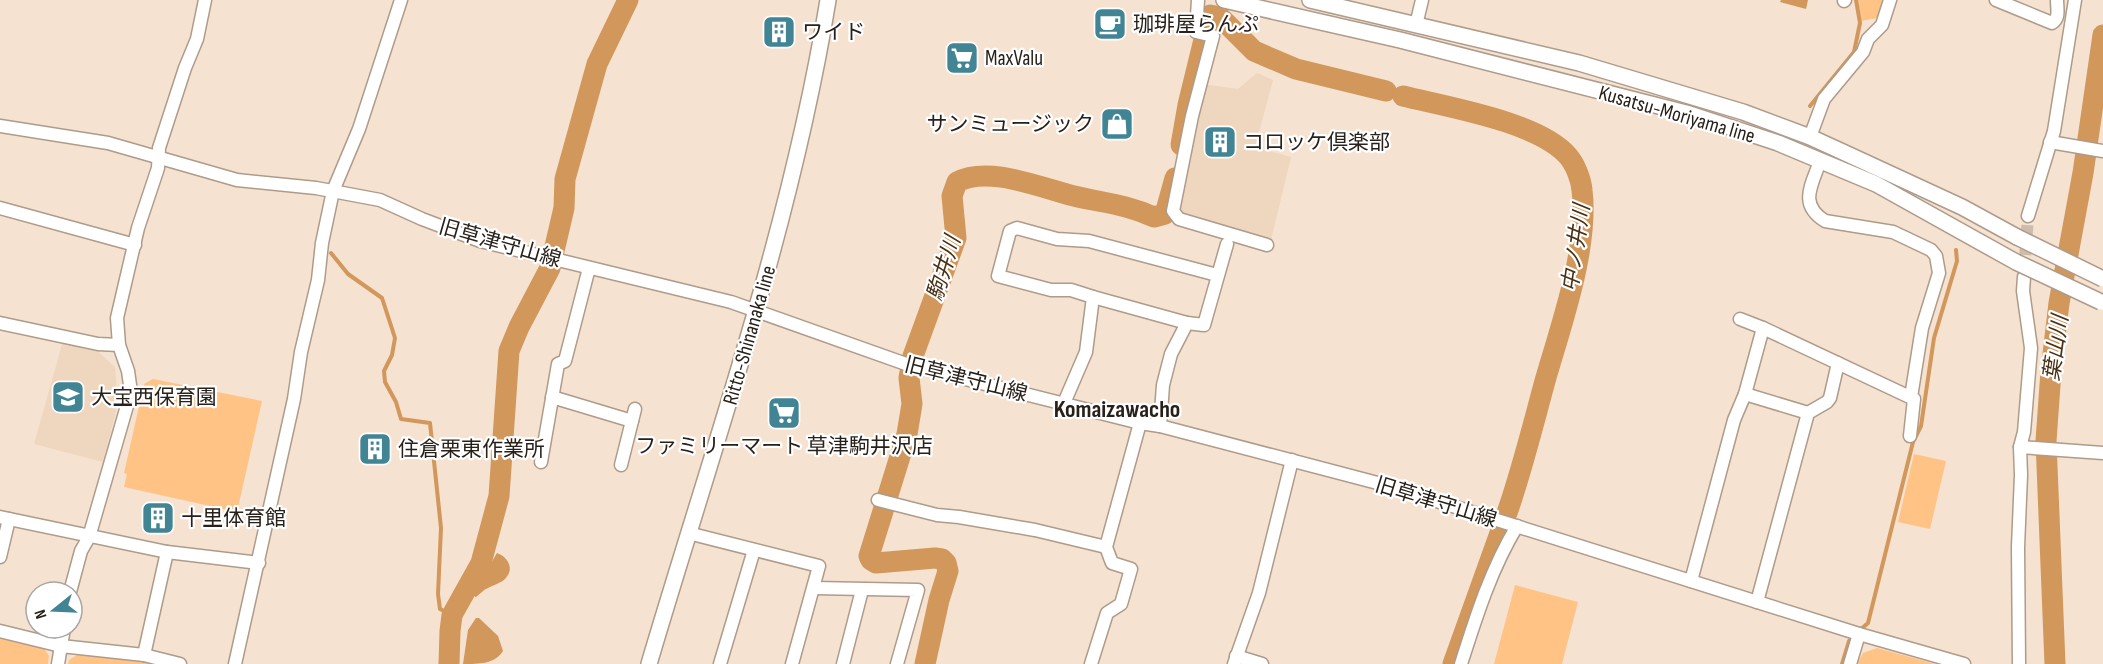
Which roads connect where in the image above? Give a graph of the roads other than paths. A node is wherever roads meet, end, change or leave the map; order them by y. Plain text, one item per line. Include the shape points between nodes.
1 (205, 0) edge
2 (400, 0) edge
3 (828, 0) edge
4 (1198, 0) edge
5 (1310, 0) edge
6 (1422, 0) edge
7 (1890, 0) edge
8 (1996, 0) edge
9 (2057, 0) edge
10 (2075, 0) edge
11 (1230, 1) edge
12 (1416, 25) junction
13 (0, 126) edge
14 (1810, 137) junction
15 (2050, 142) junction
16 (2103, 151) edge
17 (159, 157) junction
18 (1820, 161) junction
19 (333, 191) junction
20 (0, 207) edge
21 (2028, 216) tunnel mouth
22 (1227, 244) dead end
23 (135, 245) junction
24 (1267, 245) dead end
25 (589, 268) junction
26 (1217, 274) junction
27 (2024, 277) tunnel mouth
28 (2103, 279) edge
29 (1093, 297) junction
30 (2102, 302) edge
31 (757, 310) junction
32 (1740, 320) dead end
33 (0, 323) edge
34 (1187, 323) junction
35 (1763, 328) junction
36 (119, 345) junction
37 (1838, 363) junction
38 (1745, 394) junction
39 (552, 397) junction
40 (1911, 397) junction
41 (1064, 403) junction
42 (1808, 413) junction
43 (1140, 423) junction
44 (1160, 426) junction
45 (1910, 436) dead end
46 (2020, 447) junction
47 (2103, 453) edge
48 (1292, 460) junction
49 (541, 462) dead end
50 (621, 465) dead end
51 (878, 500) dead end
52 (5, 518) edge
53 (1517, 526) junction
54 (688, 533) junction
55 (89, 537) junction
56 (1106, 547) junction
57 (754, 550) junction
58 (167, 552) junction
59 (0, 557) edge
60 (259, 563) junction
61 (73, 580) edge
62 (1691, 581) junction
63 (814, 588) junction
64 (862, 590) junction
65 (1758, 602) junction
66 (0, 631) edge
67 (1859, 634) junction
68 (62, 640) edge
69 (61, 646) junction
70 (144, 655) junction
71 (1235, 660) edge
72 (58, 664) edge
73 (180, 664) edge
74 (235, 664) edge
75 (649, 664) edge
76 (720, 664) edge
77 (792, 664) edge
78 (843, 664) edge
79 (897, 664) edge
80 (1091, 664) edge
81 (1262, 664) edge
82 (1461, 664) edge
83 (1850, 664) edge
84 (1964, 664) edge
85 (2019, 664) edge

1 - 17 street via 197,39 173,102
2 - 19 street via 359,129
3 - 31 main road, Ritto-Shinanaka line via 806,120
4 - 24 street via 1195,29 1214,36 1192,116 1173,211 1179,219
5 - 12 main road, Kusatsu-Moriyama line
6 - 12 street
7 - 14 street via 1882,25 1824,99
8 - 9 street via 2052,23 2057,16
10 - 15 street
11 - 18 main road, Kusatsu-Moriyama line via 1690,114
12 - 14 main road, Kusatsu-Moriyama line via 1579,63 1743,112
13 - 17 street, 旧草津守山線 via 108,143
14 - 28 main road, Kusatsu-Moriyama line, bridge via 1962,207
15 - 16 street
15 - 21 street
17 - 19 street, 旧草津守山線 via 237,180
17 - 23 street
18 - 30 main road, Kusatsu-Moriyama line, bridge via 1876,184 2016,262
18 - 40 street via 1808,195 1815,215 1825,221 1893,232 1936,256 1939,273 1922,328
19 - 25 street, 旧草津守山線 via 380,200 480,241
19 - 60 street
20 - 23 street
22 - 26 street
23 - 36 street via 117,318
25 - 31 street, 旧草津守山線
25 - 39 street via 565,361 558,364
26 - 29 street via 1089,241 1057,239 1017,228 1010,231 998,276
26 - 34 street via 1204,325
27 - 46 street via 2031,348
29 - 34 street
29 - 41 street via 1086,352
31 - 41 street, 旧草津守山線 via 910,365
31 - 54 main road, Ritto-Shinanaka line
32 - 35 street
33 - 36 street
34 - 44 street via 1171,354 1163,386
35 - 37 street
35 - 38 street
36 - 55 street via 130,392
37 - 40 street
37 - 42 street via 1830,398
38 - 42 street
38 - 62 street via 1734,420
39 - 49 street
39 - 50 street via 634,416
40 - 45 street via 1914,402
41 - 43 street, 旧草津守山線
42 - 65 street
43 - 44 street, 旧草津守山線
43 - 56 street
44 - 48 street, 旧草津守山線
46 - 47 street
46 - 85 street
48 - 53 street, 旧草津守山線
48 - 71 street via 1259,593
51 - 56 street
52 - 55 street
52 - 59 street
53 - 62 street, 旧草津守山線
53 - 82 street via 1493,571
54 - 57 street
54 - 75 main road, Ritto-Shinanaka line
55 - 58 street
55 - 61 street
56 - 80 street via 1112,563 1131,569 1121,604 1107,613
57 - 63 street via 819,566
57 - 76 street
58 - 60 street
58 - 70 street
60 - 74 street
62 - 65 street, 旧草津守山線
63 - 64 street
63 - 77 street
64 - 78 street
64 - 79 street via 918,590
65 - 67 street, 旧草津守山線
66 - 69 street
67 - 83 street
67 - 84 street, 旧草津守山線
68 - 69 street
69 - 70 street
69 - 72 street
70 - 73 street
71 - 81 street

